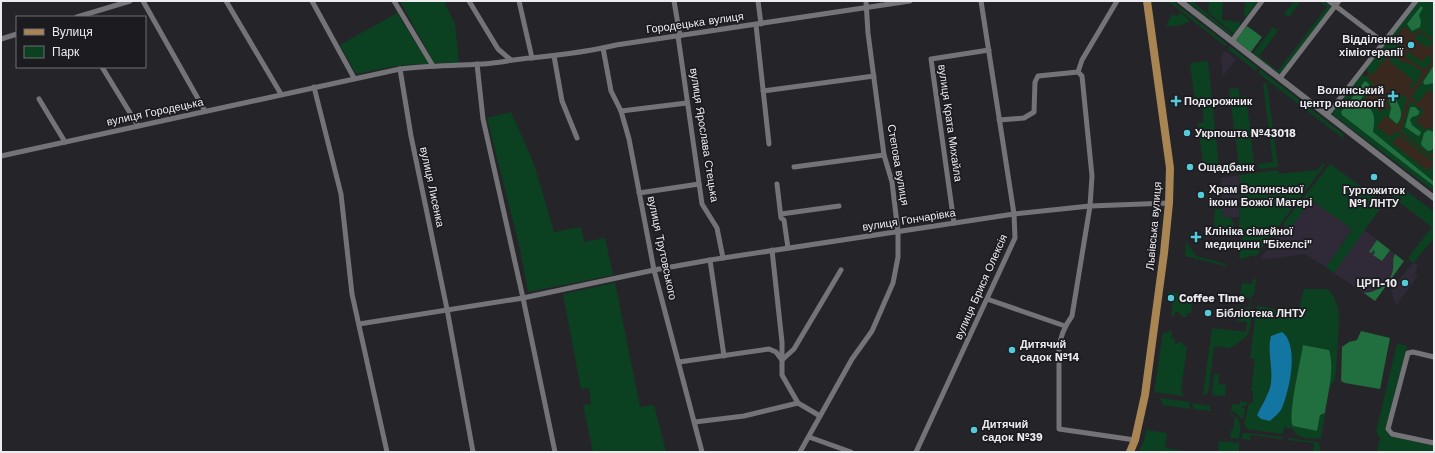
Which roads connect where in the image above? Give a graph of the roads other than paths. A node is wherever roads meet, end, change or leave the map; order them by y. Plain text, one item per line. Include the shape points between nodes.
1 (130, 1) edge
2 (143, 1) edge
3 (226, 1) edge
4 (312, 1) edge
5 (394, 1) edge
6 (469, 1) edge
7 (519, 1) edge
8 (674, 1) edge
9 (758, 1) edge
10 (910, 1) edge
11 (981, 1) edge
12 (1116, 1) edge
13 (1147, 1) edge
14 (1180, 1) edge
15 (1262, 1) edge
16 (1329, 1) edge
17 (1416, 1) edge
18 (1337, 3) edge
19 (867, 4) edge
20 (80, 16) edge
21 (759, 24) junction
22 (16, 34) edge
23 (679, 36) junction
24 (1, 39) edge
25 (1232, 41) junction
26 (1383, 42) junction
27 (603, 48) junction
28 (989, 50) junction
29 (554, 56) junction
30 (532, 58) junction
31 (511, 60) junction
32 (480, 64) junction
33 (433, 66) junction
34 (103, 68) edge
35 (400, 69) junction
36 (1078, 72) junction
37 (874, 76) junction
38 (354, 78) junction
39 (1280, 78) junction
40 (314, 87) junction
41 (763, 91) junction
42 (280, 94) junction
43 (39, 100) dead end
44 (687, 103) junction
45 (205, 111) junction
46 (621, 111) junction
47 (1327, 114) junction
48 (999, 120) junction
49 (138, 126) junction
50 (577, 138) dead end
51 (65, 142) junction
52 (769, 144) dead end
53 (884, 155) junction
54 (1, 156) edge
55 (794, 167) dead end
56 (699, 184) junction
57 (777, 184) dead end
58 (639, 193) junction
59 (1434, 198) edge
60 (1169, 203) junction
61 (840, 206) dead end
62 (1090, 206) junction
63 (781, 214) junction
64 (1014, 214) junction
65 (954, 223) junction
66 (898, 232) junction
67 (788, 248) junction
68 (772, 250) junction
69 (723, 258) junction
70 (710, 260) junction
71 (654, 270) junction
72 (841, 270) dead end
73 (524, 298) junction
74 (987, 299) junction
75 (447, 309) junction
76 (359, 324) junction
77 (1065, 326) junction
78 (724, 356) junction
79 (1434, 357) edge
80 (782, 360) junction
81 (679, 362) junction
82 (798, 403) junction
83 (820, 416) junction
84 (695, 422) junction
85 (809, 437) junction
86 (1135, 440) junction
87 (1434, 443) edge
88 (387, 452) edge
89 (473, 452) edge
90 (555, 452) edge
91 (702, 452) edge
92 (800, 452) edge
93 (851, 452) edge
94 (916, 452) edge
95 (1130, 452) edge

1 - 20 street
2 - 45 street
3 - 42 street
4 - 38 street
5 - 33 street
6 - 31 street via 498,49
7 - 30 street
8 - 23 street, вулиця Ярослава Стецька
9 - 21 street
10 - 19 street, Городецька вулиця
11 - 28 street, вулиця Брися Олексія
12 - 36 street via 1082,60
13 - 60 main road, Львівська вулиця via 1170,168
14 - 25 street
15 - 25 street
16 - 18 street
17 - 26 street
18 - 26 street
18 - 39 street
19 - 21 street, Городецька вулиця
19 - 37 street, Степова вулиця
21 - 23 street, Городецька вулиця
21 - 41 street
22 - 24 street
23 - 27 street, Городецька вулиця
23 - 44 street, вулиця Ярослава Стецька
25 - 39 street
26 - 47 street
27 - 29 street, Городецька вулиця
27 - 46 street, вулиця Трутовського via 611,91
28 - 48 street, вулиця Брися Олексія
28 - 65 street, вулиця Крата Михайла via 931,59
29 - 30 street, Городецька вулиця
29 - 50 street via 562,101
30 - 31 street, Городецька вулиця
31 - 32 street, Городецька вулиця
32 - 33 street, Городецька вулиця
32 - 73 street via 483,119
33 - 35 street, Городецька вулиця
34 - 49 street
35 - 38 street, вулиця Городецька
35 - 75 street, вулиця Лисенка via 411,136
36 - 48 street via 1038,76 1035,82 1034,112 1024,118
36 - 62 street via 1082,76 1090,149
37 - 41 street
37 - 53 street, Степова вулиця
38 - 40 street, вулиця Городецька
39 - 47 street
40 - 42 street, вулиця Городецька
40 - 76 street via 341,194 352,294
41 - 52 street
42 - 45 street, вулиця Городецька
43 - 51 street
44 - 46 street
44 - 56 street, вулиця Ярослава Стецька
45 - 49 street, вулиця Городецька
46 - 58 street, вулиця Трутовського
47 - 59 street
48 - 64 street, вулиця Брися Олексія
49 - 51 street, вулиця Городецька
51 - 54 street, вулиця Городецька
53 - 55 street
53 - 66 street, Степова вулиця via 892,182
56 - 58 street
56 - 69 street, вулиця Ярослава Стецька via 702,204 717,228
57 - 63 street
58 - 71 street, вулиця Трутовського
60 - 62 street, вулиця Гончарівка
60 - 86 main road, Львівська вулиця via 1145,395
61 - 63 street
62 - 64 street, вулиця Гончарівка
62 - 77 street via 1072,316
63 - 67 street
64 - 65 street, вулиця Гончарівка
64 - 74 street, вулиця Брися Олексія via 1015,238
65 - 66 street, вулиця Гончарівка
66 - 67 street, вулиця Гончарівка
66 - 83 street, Степова вулиця via 898,257 891,289 872,331 852,359
67 - 68 street, вулиця Гончарівка
68 - 69 street, вулиця Гончарівка
68 - 80 street
69 - 70 street, вулиця Гончарівка
70 - 71 street, вулиця Гончарівка
70 - 78 street
71 - 73 street
71 - 81 street, вулиця Трутовського
72 - 80 street via 794,348
73 - 75 street
73 - 90 street
74 - 77 street
74 - 94 street, вулиця Брися Олексія
75 - 76 street
75 - 89 street, вулиця Лисенка
76 - 88 street
77 - 86 street via 1059,349 1059,429
78 - 80 street via 769,350 776,352
78 - 81 street
79 - 87 street via 1408,353 1388,427 1395,435
80 - 82 street via 782,375
81 - 84 street, вулиця Трутовського
82 - 83 street
82 - 84 street via 744,416
83 - 85 street, Степова вулиця
84 - 91 street, вулиця Трутовського
85 - 92 street, Степова вулиця
85 - 93 street
86 - 95 main road, Львівська вулиця

